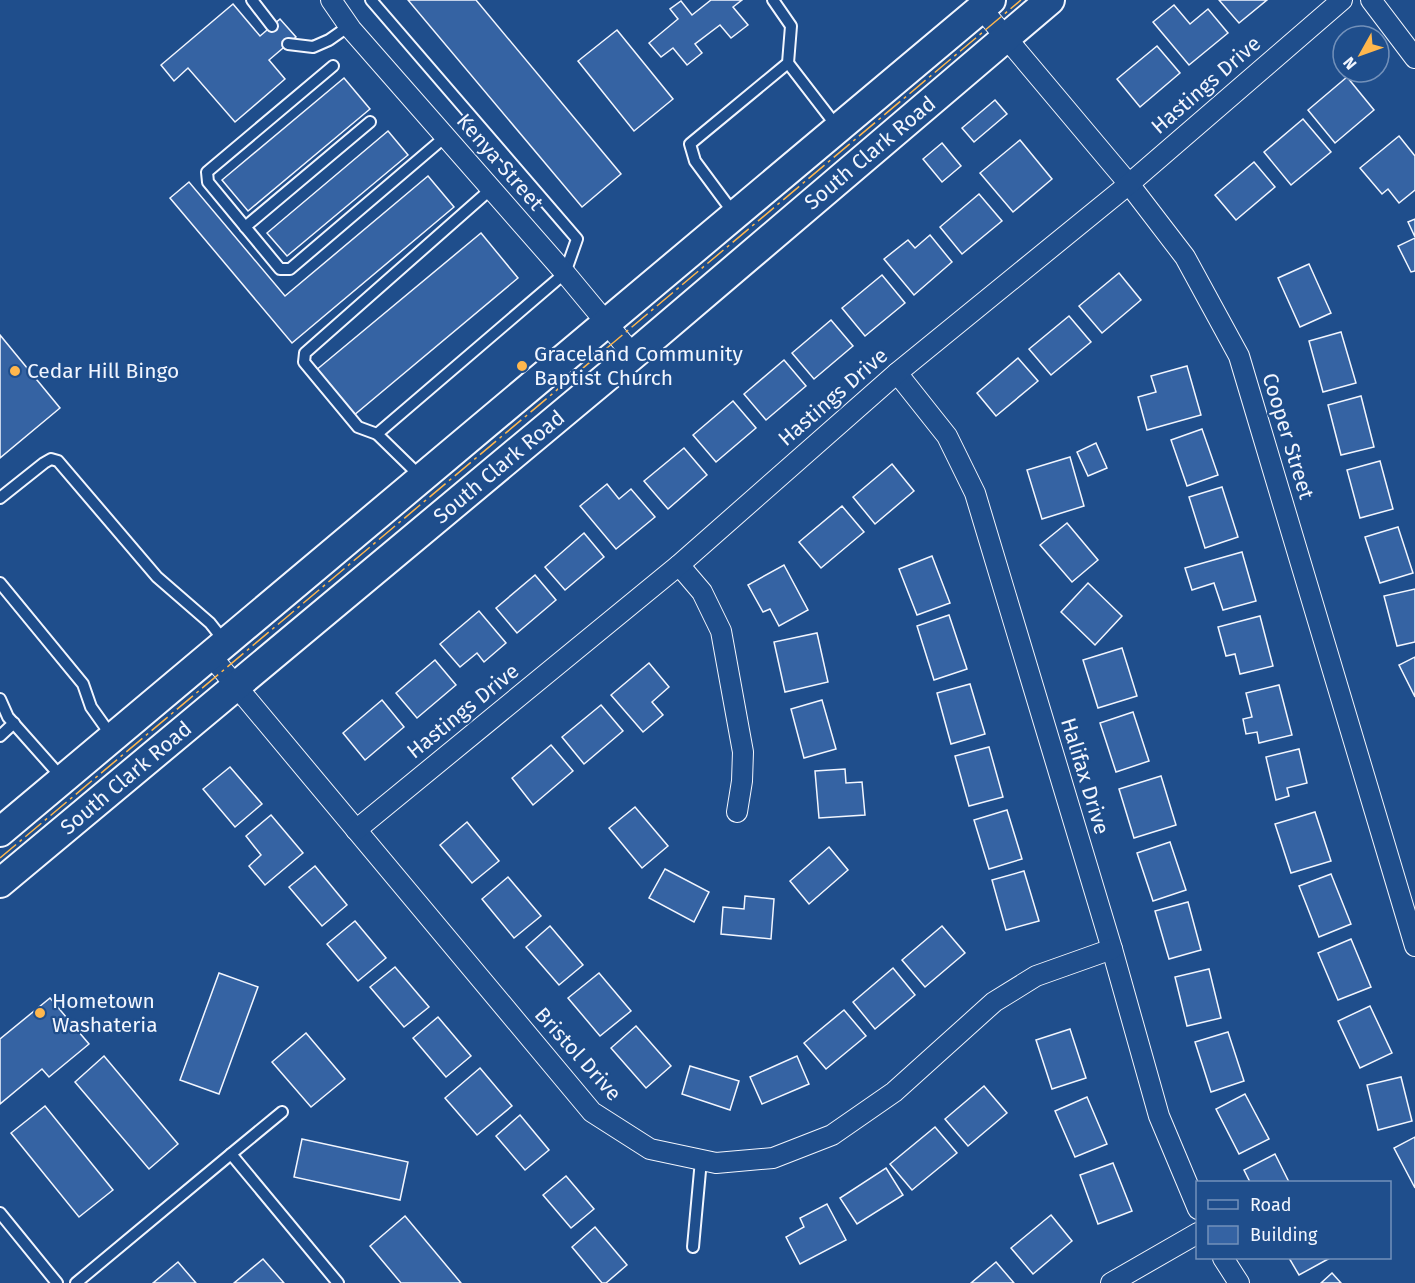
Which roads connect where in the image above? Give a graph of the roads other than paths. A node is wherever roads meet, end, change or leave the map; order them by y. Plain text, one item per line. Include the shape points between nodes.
1 (252, 0) edge
2 (331, 0) edge
3 (370, 0) edge
4 (773, 0) edge
5 (1050, 0) edge
6 (1342, 0) edge
7 (1371, 0) edge
8 (986, 4) edge
9 (272, 26) dead end
10 (349, 26) junction
11 (1006, 37) junction
12 (288, 44) dead end
13 (1415, 58) edge
14 (788, 63) junction
15 (333, 66) dead end
16 (370, 122) dead end
17 (838, 129) junction
18 (445, 137) junction
19 (1129, 184) junction
20 (491, 189) junction
21 (735, 215) junction
22 (245, 227) junction
23 (565, 273) junction
24 (608, 323) junction
25 (633, 355) junction
26 (897, 373) junction
27 (376, 434) junction
28 (422, 479) junction
29 (0, 498) edge
30 (679, 565) junction
31 (0, 583) edge
32 (219, 650) junction
33 (236, 686) junction
34 (0, 699) edge
35 (14, 723) junction
36 (0, 736) edge
37 (113, 738) junction
38 (64, 779) junction
39 (737, 812) dead end
40 (356, 830) junction
41 (0, 832) edge
42 (0, 883) edge
43 (1415, 946) edge
44 (1112, 949) junction
45 (282, 1112) dead end
46 (231, 1154) junction
47 (701, 1160) junction
48 (1196, 1206) edge
49 (0, 1213) edge
50 (1196, 1234) edge
51 (693, 1247) dead end
52 (1224, 1259) edge
53 (57, 1283) edge
54 (76, 1283) edge
55 (338, 1283) edge
56 (1111, 1283) edge
57 (1239, 1283) edge

1 - 9 lane
2 - 10 street, Kenya Street
3 - 23 lane via 576,239
4 - 14 lane via 791,26
5 - 11 main road, South Clark Road
6 - 19 street, Hastings Drive
7 - 13 street
8 - 11 street, Cooper Street
8 - 17 main road, South Clark Road
10 - 12 lane via 313,47
10 - 18 street, Kenya Street
11 - 19 street, Cooper Street
11 - 25 main road, South Clark Road
14 - 17 lane
14 - 21 lane via 690,144 695,161
15 - 22 lane via 207,172 208,182
16 - 22 lane
17 - 21 main road, South Clark Road
18 - 20 street, Kenya Street
18 - 22 lane via 290,269 280,269
19 - 26 street, Hastings Drive
19 - 43 street, Cooper Street via 1185,256 1239,356
20 - 23 street, Kenya Street
20 - 27 lane via 305,353 304,362 358,427
21 - 24 main road, South Clark Road
23 - 24 street, Kenya Street
23 - 27 lane
24 - 25 street, Kenya Street
24 - 28 main road, South Clark Road
25 - 33 main road, South Clark Road
26 - 30 street, Hastings Drive
26 - 44 street, Halifax Drive via 947,436 975,493
27 - 28 lane
28 - 32 main road, South Clark Road
29 - 32 lane via 44,463 58,461 157,577 210,623
30 - 39 street via 702,592 721,631 744,752
30 - 40 street, Hastings Drive
31 - 37 lane via 83,684 91,707
32 - 33 street, Bristol Drive
32 - 37 main road, South Clark Road
33 - 40 street, Bristol Drive
33 - 42 main road, South Clark Road
34 - 35 lane
35 - 36 lane
35 - 38 lane
37 - 38 main road, South Clark Road
38 - 41 main road, South Clark Road
40 - 47 street, Bristol Drive via 592,1112 650,1149
44 - 47 street, Bristol Drive via 1036,975 994,1002 894,1092 831,1135 773,1158 716,1163
44 - 48 street, Halifax Drive via 1160,1116
45 - 46 lane
46 - 54 lane
46 - 55 lane
47 - 51 lane
49 - 53 lane
50 - 56 street
52 - 57 street

